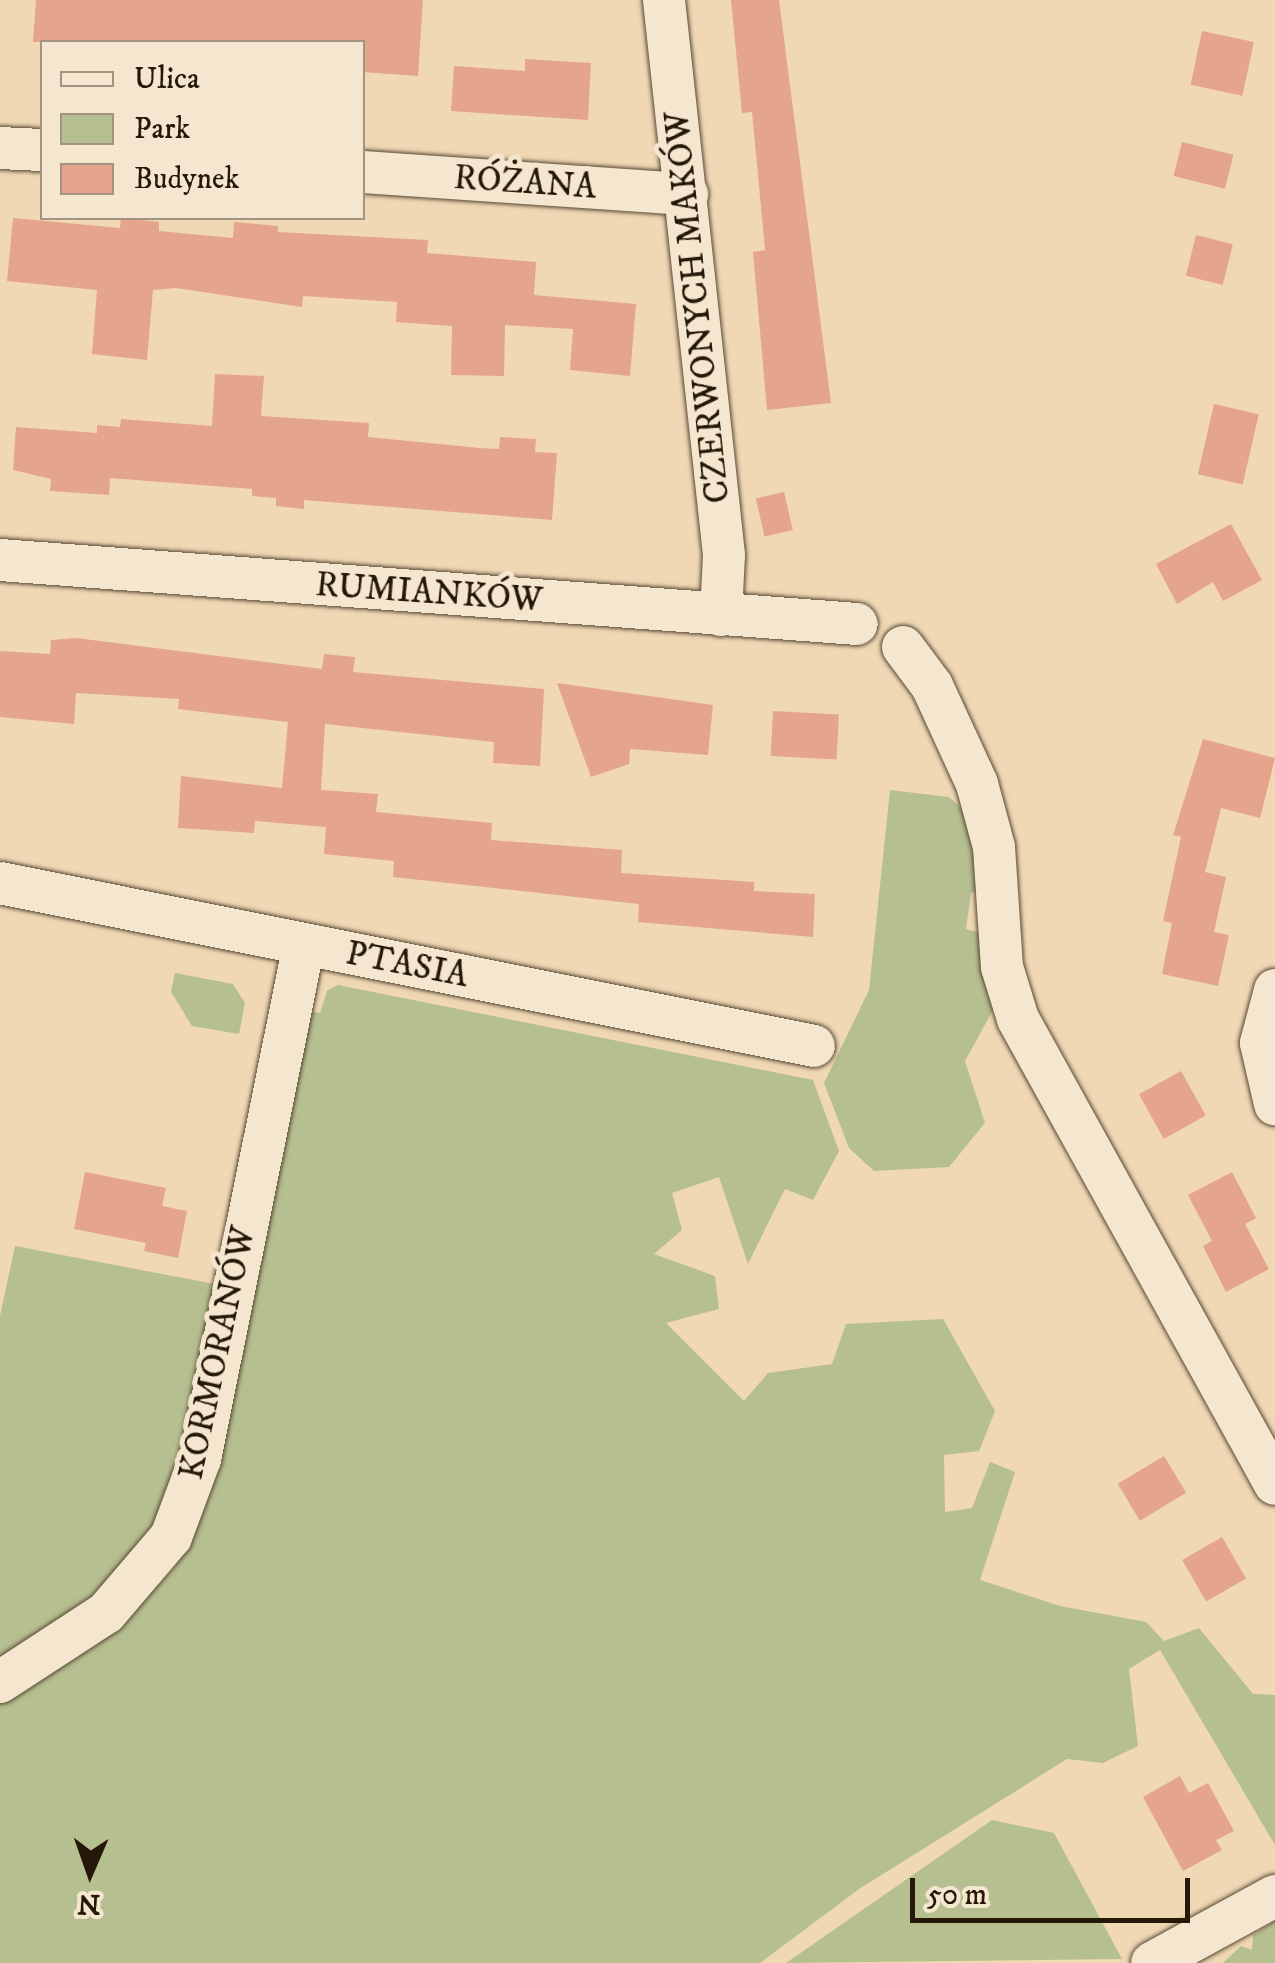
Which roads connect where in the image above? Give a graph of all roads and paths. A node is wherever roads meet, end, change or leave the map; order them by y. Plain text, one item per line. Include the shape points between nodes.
1 (664, 0) edge
2 (0, 148) edge
3 (40, 150) edge
4 (365, 172) edge
5 (687, 194) junction
6 (0, 560) edge
7 (721, 615) junction
8 (857, 624) dead end
9 (903, 647) dead end
10 (0, 883) edge
11 (304, 944) junction
12 (1275, 990) edge
13 (814, 1046) dead end
14 (1275, 1104) edge
15 (1275, 1484) edge
16 (0, 1682) edge
17 (1275, 1896) edge
18 (1168, 1959) edge

1 - 5 street, CZERWONYCH MAKÓW
2 - 3 street
4 - 5 street, RÓŻANA
5 - 7 street, CZERWONYCH MAKÓW via 724,555
6 - 7 street, RUMIANKÓW
7 - 8 street, RUMIANKÓW
9 - 15 street via 932,686 977,784 994,846 1002,967 1018,1019
10 - 11 street, PTASIA
11 - 13 street, PTASIA
11 - 16 street, KORMORANÓW via 200,1459 171,1537 106,1613
12 - 14 street via 1261,1043
17 - 18 street

